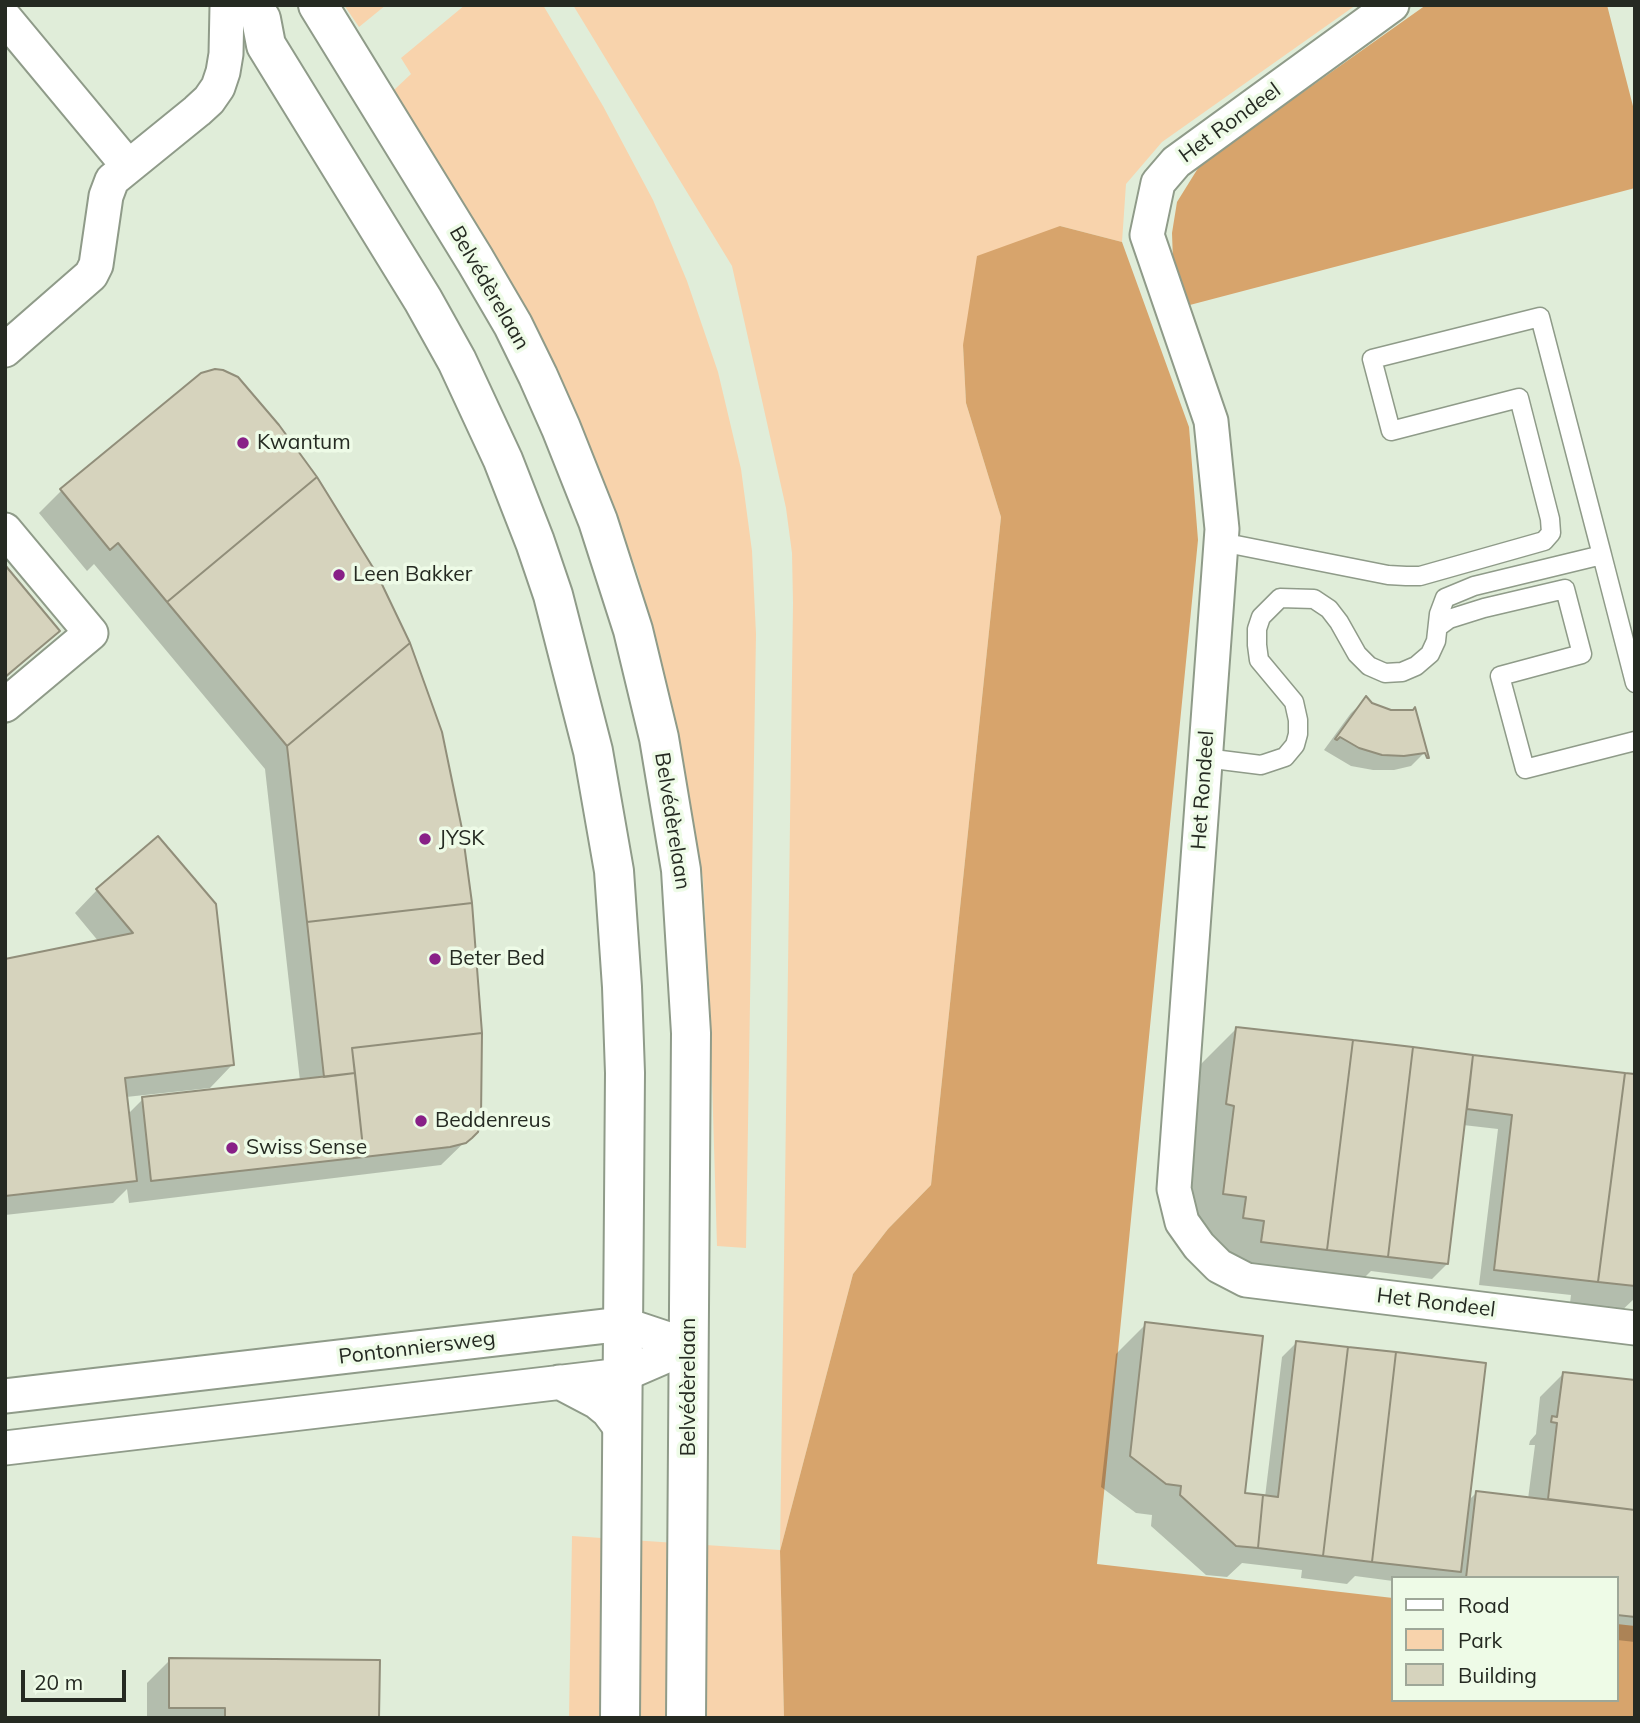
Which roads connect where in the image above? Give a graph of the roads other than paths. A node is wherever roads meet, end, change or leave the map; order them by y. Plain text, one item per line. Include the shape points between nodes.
1 (252, 5) edge
2 (318, 5) edge
3 (1392, 5) edge
4 (227, 6) edge
5 (5, 18) edge
6 (266, 46) junction
7 (128, 166) junction
8 (5, 350) edge
9 (5, 530) edge
10 (1221, 542) junction
11 (1602, 555) junction
12 (1438, 627) junction
13 (1635, 683) edge
14 (5, 705) edge
15 (1635, 741) edge
16 (1205, 758) junction
17 (623, 1324) junction
18 (1635, 1328) edge
19 (690, 1346) junction
20 (622, 1375) junction
21 (559, 1382) junction
22 (5, 1396) edge
23 (623, 1431) junction
24 (5, 1448) edge
25 (620, 1718) edge
26 (686, 1718) edge

1 - 6 main road via 261,19
2 - 19 main road, Belvédèrelaan via 513,325 581,477 633,630 671,804 686,930 691,1033
3 - 10 street, Het Rondeel via 1176,162 1158,183 1147,235 1211,421
4 - 6 main road via 243,28
4 - 7 street via 226,54 218,87 197,111
5 - 7 street
6 - 17 main road via 457,361 503,460 553,595 593,751 614,871 625,1073
7 - 8 street via 109,187 91,275
9 - 14 street via 91,633
10 - 11 lane via 1388,575 1420,576 1544,541 1551,533 1550,519 1519,397 1391,431 1372,359 1540,317
10 - 16 street, Het Rondeel
11 - 12 lane via 1459,590 1445,598
11 - 13 lane
12 - 15 lane via 1484,608 1565,589 1582,654 1500,676 1525,769
12 - 16 lane via 1430,654 1402,672 1385,673 1357,654 1329,609 1314,599 1280,598 1261,618 1257,645 1259,660 1294,702 1298,720 1295,745 1285,757 1261,765
16 - 18 street, Het Rondeel via 1174,1189 1182,1222 1199,1246 1219,1266 1246,1280
17 - 19 street, Pontonniersweg
17 - 20 main road
17 - 22 street, Pontonniersweg
19 - 20 street
19 - 26 main road, Belvédèrelaan
20 - 21 street
20 - 23 main road
21 - 23 street via 597,1402
21 - 24 street
23 - 25 main road

